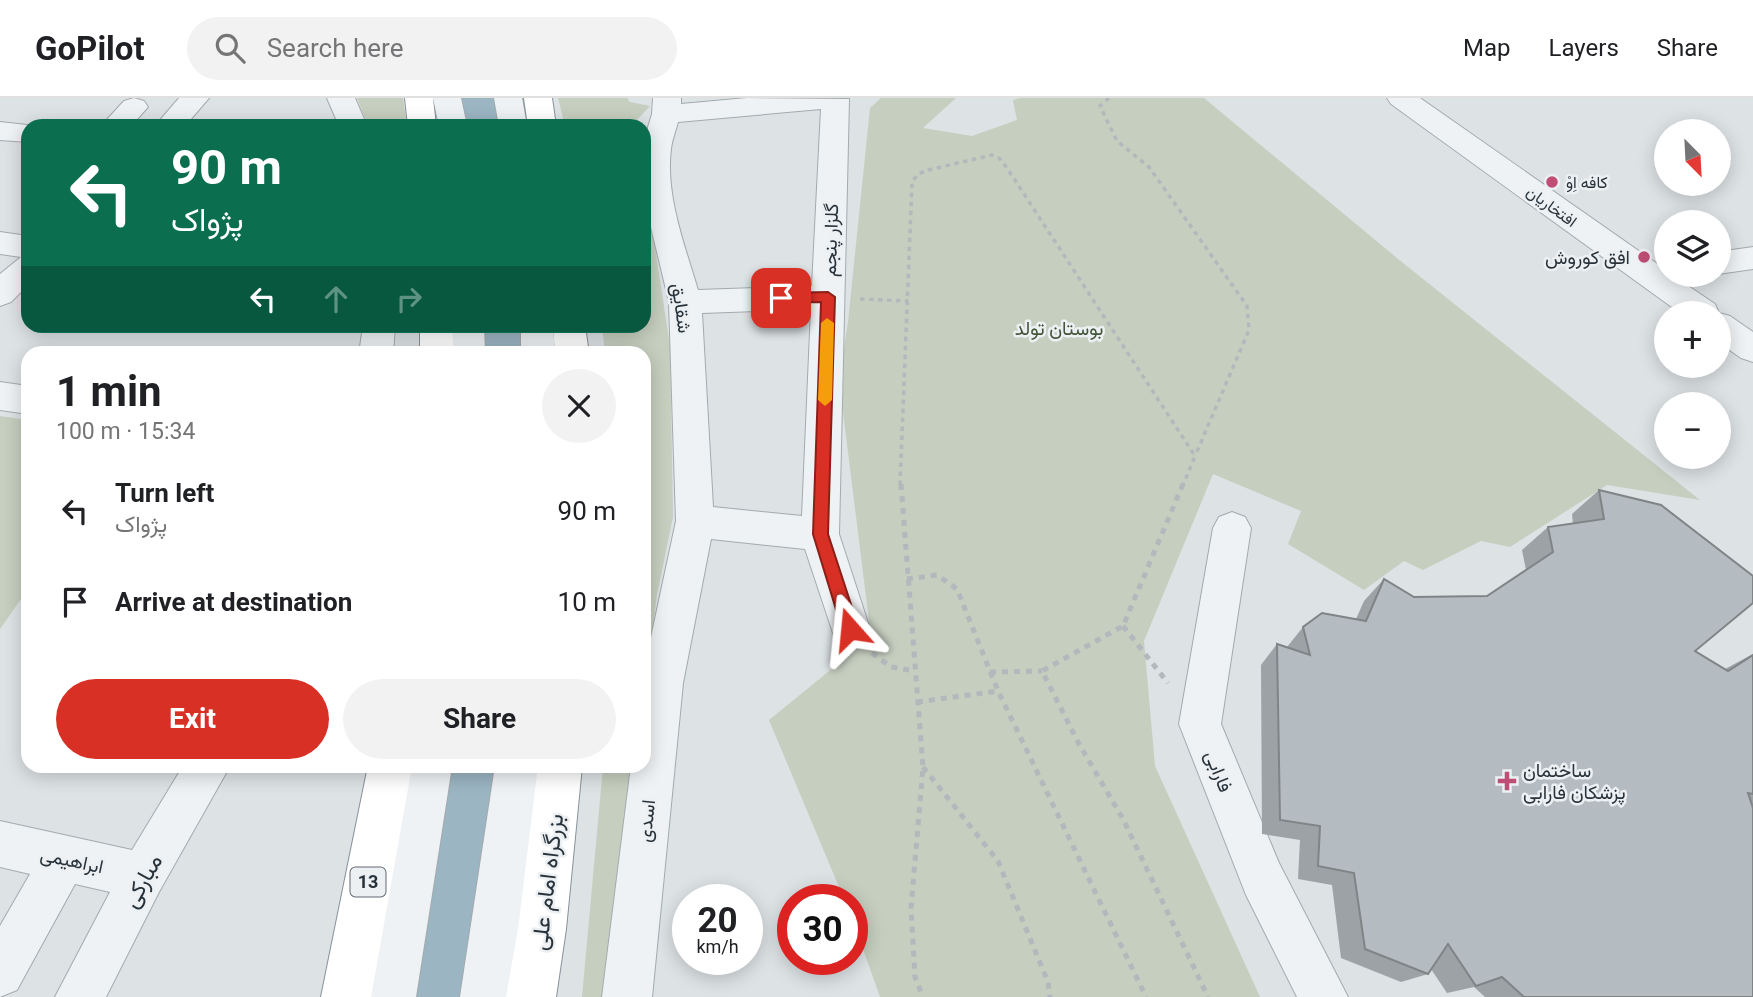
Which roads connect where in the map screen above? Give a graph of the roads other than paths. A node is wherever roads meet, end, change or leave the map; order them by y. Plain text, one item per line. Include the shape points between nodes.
1 (195, 98) edge
2 (341, 98) edge
3 (419, 98) edge
4 (447, 98) edge
5 (508, 98) edge
6 (538, 98) edge
7 (1401, 98) edge
8 (835, 99) edge
9 (667, 106) edge
10 (176, 119) edge
11 (350, 119) edge
12 (421, 119) edge
13 (452, 119) edge
14 (512, 119) edge
15 (541, 119) edge
16 (0, 131) edge
17 (21, 132) edge
18 (0, 243) edge
19 (21, 246) edge
20 (1753, 258) edge
21 (1731, 262) edge
22 (1654, 270) edge
23 (21, 273) edge
24 (1674, 287) edge
25 (0, 294) edge
26 (828, 297) junction
27 (1690, 301) edge
28 (685, 302) junction
29 (1731, 334) edge
30 (1753, 349) edge
31 (0, 396) edge
32 (21, 399) edge
33 (695, 522) junction
34 (1232, 528) dead end
35 (820, 534) junction
36 (850, 629) road end
37 (204, 773) edge
38 (389, 773) edge
39 (429, 773) edge
40 (515, 773) edge
41 (560, 773) edge
42 (0, 845) edge
43 (64, 859) junction
44 (144, 876) junction
45 (0, 973) edge
46 (80, 997) edge
47 (346, 997) edge
48 (391, 997) edge
49 (485, 997) edge
50 (531, 997) edge
51 (627, 997) edge
52 (1323, 997) edge

1 - 10 street
2 - 11 street
3 - 12 highway
4 - 13 street
5 - 14 street
6 - 15 highway
7 - 22 street, افتخاریان
8 - 9 street
8 - 26 street, گلزار پنجم
9 - 28 street, شقایق via 656,149 657,184
16 - 17 street
18 - 19 street
20 - 21 street
23 - 25 street
24 - 27 street, افتخاریان
26 - 28 street
26 - 35 street, گلزار پنجم
28 - 33 street, شقایق
29 - 30 street
31 - 32 street
33 - 35 street
33 - 51 street, اسدی via 662,683
34 - 52 street, فارابی via 1200,724 1262,879
35 - 36 street, گلزار پنجم
37 - 44 street, مبارکی
38 - 47 highway, 13
39 - 48 street
40 - 49 street
41 - 50 highway, بزرگراه امام علی
42 - 43 street, ابراهیمی
43 - 44 street, ابراهیمی
43 - 45 street
44 - 46 street, مبارکی

